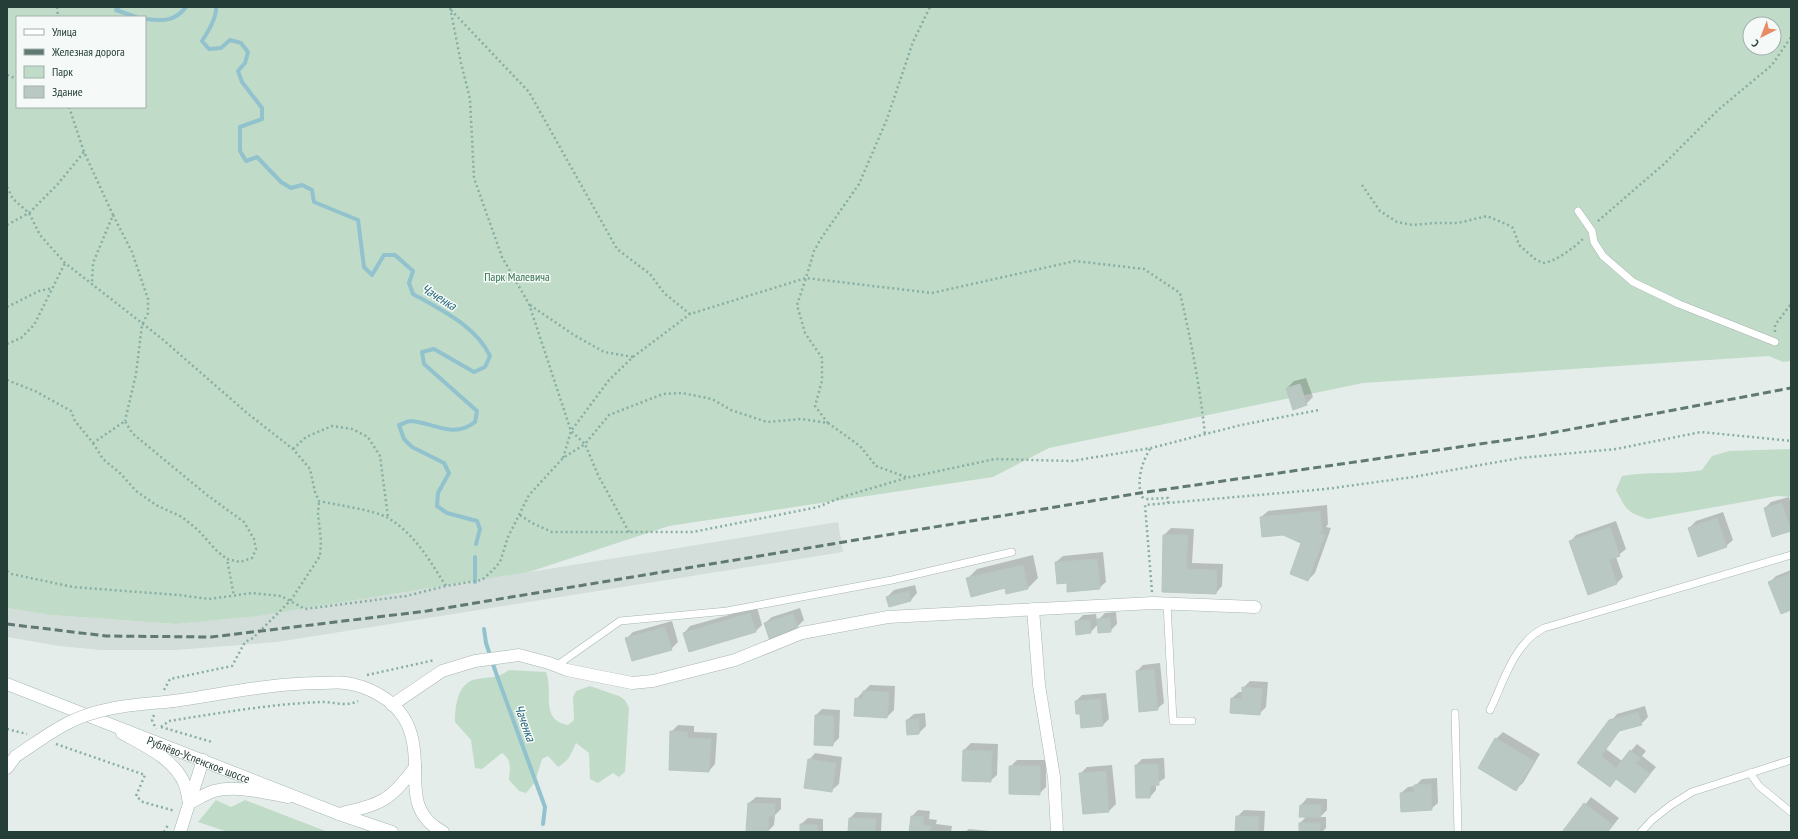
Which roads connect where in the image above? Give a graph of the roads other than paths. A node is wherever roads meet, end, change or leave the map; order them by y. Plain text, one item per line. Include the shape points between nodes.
1 (1578, 211) dead end
2 (1775, 342) road end
3 (1012, 552) dead end
4 (1791, 555) edge
5 (1167, 603) junction
6 (1255, 607) dead end
7 (1033, 609) junction
8 (556, 666) junction
9 (7, 684) edge
10 (392, 705) junction
11 (1490, 710) dead end
12 (1455, 713) dead end
13 (1192, 721) dead end
14 (102, 722) junction
15 (203, 760) junction
16 (1791, 760) edge
17 (415, 767) junction
18 (7, 768) edge
19 (1750, 773) junction
20 (299, 798) junction
21 (189, 804) junction
22 (1791, 812) edge
23 (339, 814) junction
24 (180, 832) edge
25 (392, 832) edge
26 (443, 832) edge
27 (1057, 832) edge
28 (1458, 832) edge
29 (1641, 832) edge

1 - 2 lane via 1592,231 1594,242 1603,256 1633,282 1679,304
3 - 8 lane via 892,580 727,611 620,621
4 - 11 lane via 1534,633 1522,645
5 - 6 street
5 - 7 street
5 - 13 lane via 1173,721
7 - 8 street via 888,617 866,621 802,634 735,660 653,681 632,683 612,680
7 - 27 street via 1039,685 1054,777
8 - 10 street via 519,655 475,661 442,671
9 - 14 street, Рублёво-Успенское шоссе
10 - 17 street via 404,717 410,732
10 - 18 street, bridge via 372,691 346,683 292,683 118,707 89,714 58,728 16,756
12 - 28 lane
14 - 15 street, Рублёво-Успенское шоссе
14 - 21 street via 170,763 180,775
15 - 20 street, Рублёво-Успенское шоссе
15 - 21 street
16 - 19 lane
17 - 23 street via 398,790 387,798 372,806
17 - 26 street via 415,788 420,809 425,819
19 - 22 lane via 1759,786
19 - 29 lane via 1692,792 1670,805
20 - 21 street via 235,789 216,790
20 - 23 street, Рублёво-Успенское шоссе
21 - 24 street
23 - 25 street, Рублёво-Успенское шоссе

